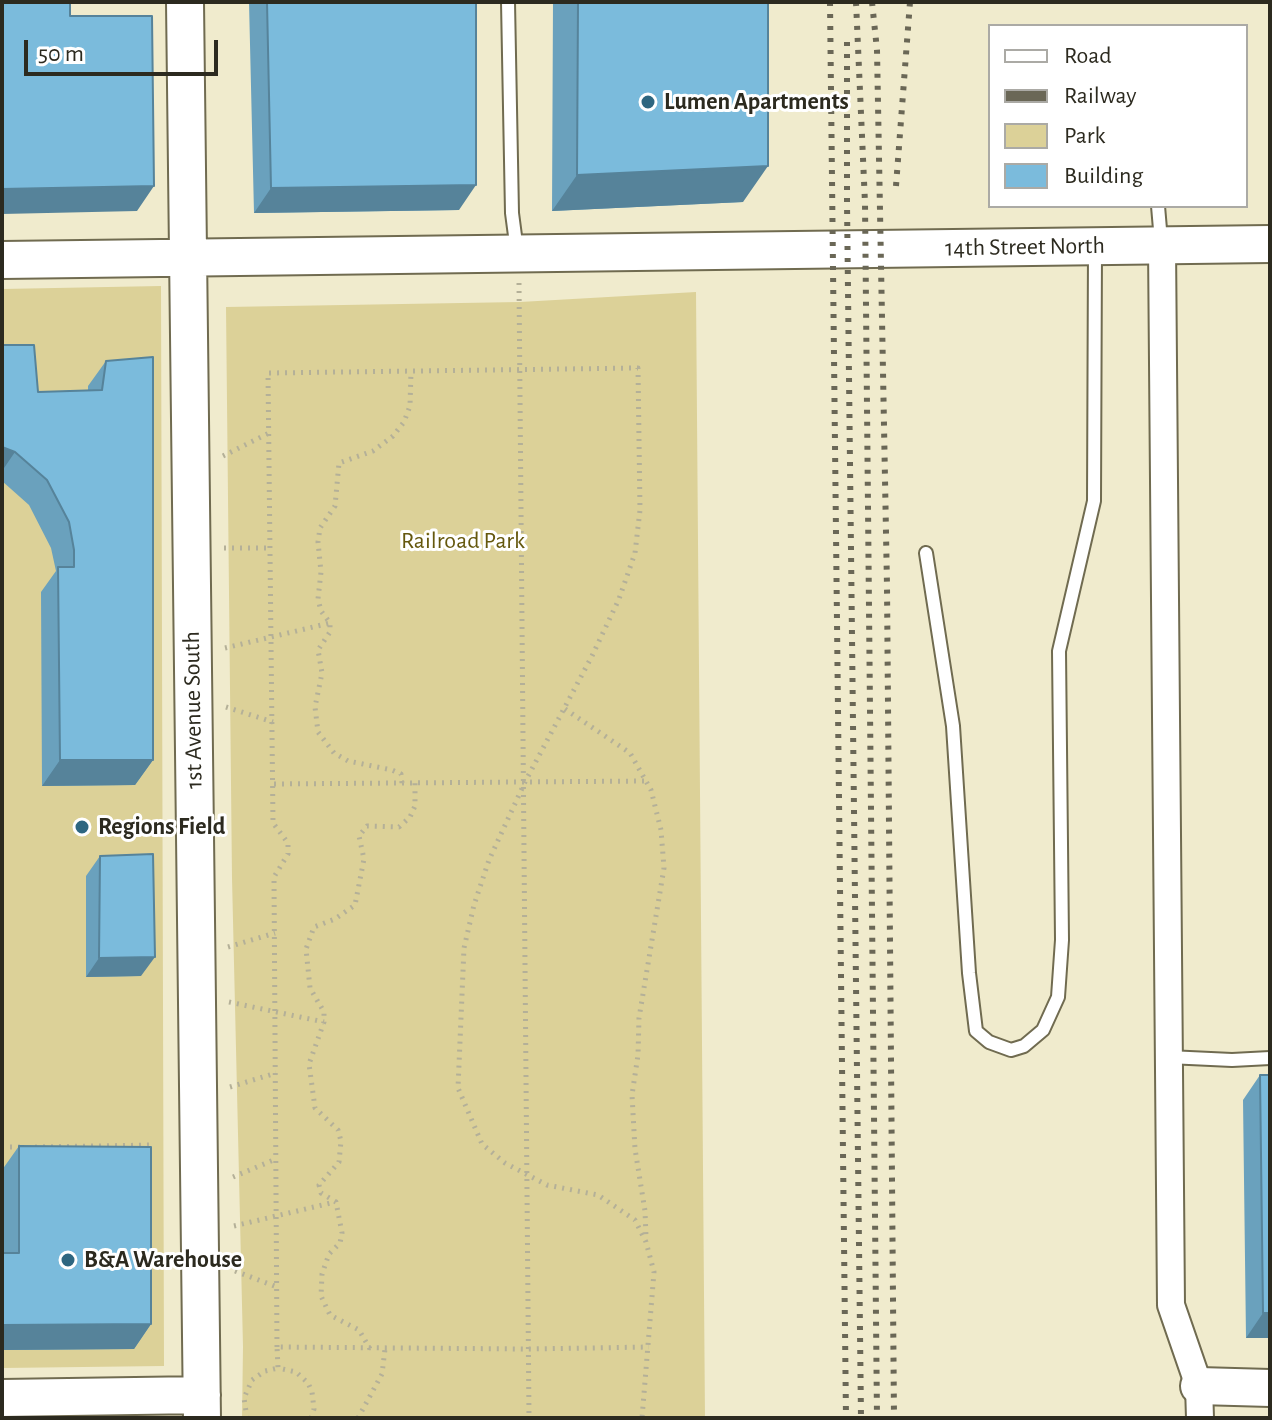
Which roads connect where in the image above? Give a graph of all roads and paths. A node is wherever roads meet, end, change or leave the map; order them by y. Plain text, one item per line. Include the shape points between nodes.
1 (185, 2) edge
2 (508, 2) edge
3 (1158, 208) edge
4 (1270, 244) edge
5 (1162, 245) junction
6 (1095, 246) junction
7 (517, 254) junction
8 (188, 258) junction
9 (2, 260) edge
10 (520, 370) junction
11 (411, 371) junction
12 (269, 433) junction
13 (223, 456) dead end
14 (224, 548) dead end
15 (271, 548) junction
16 (926, 553) dead end
17 (330, 623) junction
18 (272, 636) junction
19 (225, 648) dead end
20 (226, 707) dead end
21 (565, 709) junction
22 (273, 722) junction
23 (646, 781) junction
24 (525, 782) junction
25 (402, 783) junction
26 (415, 783) junction
27 (274, 784) junction
28 (275, 933) junction
29 (228, 947) dead end
30 (229, 1002) dead end
31 (275, 1012) junction
32 (324, 1022) junction
33 (1168, 1057) junction
34 (1270, 1058) edge
35 (276, 1073) junction
36 (230, 1087) dead end
37 (154, 1145) edge
38 (2, 1147) edge
39 (276, 1159) junction
40 (527, 1175) junction
41 (233, 1177) dead end
42 (336, 1202) junction
43 (277, 1216) junction
44 (234, 1226) dead end
45 (646, 1242) junction
46 (235, 1271) dead end
47 (277, 1287) junction
48 (277, 1347) junction
49 (649, 1347) junction
50 (370, 1349) junction
51 (385, 1349) junction
52 (528, 1349) junction
53 (278, 1368) junction
54 (1270, 1388) edge
55 (2, 1398) edge
56 (1200, 1402) edge
57 (202, 1407) edge
58 (247, 1418) edge
59 (311, 1418) edge
60 (358, 1418) edge
61 (529, 1418) edge
62 (642, 1418) edge

1 - 8 street, 1st Avenue South
2 - 7 lane
3 - 5 lane
4 - 5 street, 14th Street North
5 - 6 street, 14th Street North
5 - 33 street
6 - 7 street, 14th Street North
6 - 16 lane via 1094,501 1059,651 1058,997 1043,1030 1011,1050 976,1031 953,726
7 - 8 street, 14th Street North
7 - 10 path
8 - 9 street, 14th Street North
8 - 57 street, 1st Avenue South
10 - 11 path
10 - 21 path via 638,368 640,510 635,553 619,599
10 - 24 path
11 - 12 path via 268,373
11 - 17 path via 404,422 373,451 339,463 335,506 320,528 318,542 318,599
12 - 13 path
12 - 15 path
14 - 15 path
15 - 18 path
17 - 18 path
17 - 25 path via 318,650 318,732 334,753 392,770 401,774
18 - 19 path
18 - 22 path
20 - 22 path
21 - 23 path via 630,753
21 - 24 path
22 - 27 path
23 - 24 path
23 - 45 path via 661,830 664,868 632,1095
24 - 26 path
24 - 40 path
24 - 40 path via 489,860 464,948 458,1088 482,1144
25 - 26 path
25 - 27 path
26 - 32 path via 410,817 399,827 367,826 359,836 364,859 355,905 314,927 308,939 310,988
27 - 28 path via 273,823 288,843 288,854 274,877
28 - 29 path
28 - 31 path
30 - 31 path
31 - 32 path
31 - 35 path
32 - 42 path via 309,1064 315,1108 338,1130 341,1141 339,1162 319,1185 321,1193
33 - 34 lane
33 - 56 street via 1171,1305
35 - 36 path
35 - 39 path
37 - 38 path
39 - 41 path
39 - 43 path
40 - 45 path via 547,1185 598,1195 635,1220
40 - 52 path
42 - 43 path
42 - 50 path via 342,1233 322,1274 321,1296 330,1315 359,1330
43 - 44 path
43 - 47 path
45 - 49 path via 654,1272
46 - 47 path
47 - 48 path
48 - 50 path
48 - 53 path
49 - 52 path
49 - 62 path
50 - 51 path
51 - 52 path
51 - 60 path via 382,1374
52 - 61 path
53 - 58 path via 252,1380 244,1398
53 - 59 path via 296,1372 308,1383
54 - 56 street
55 - 57 street

